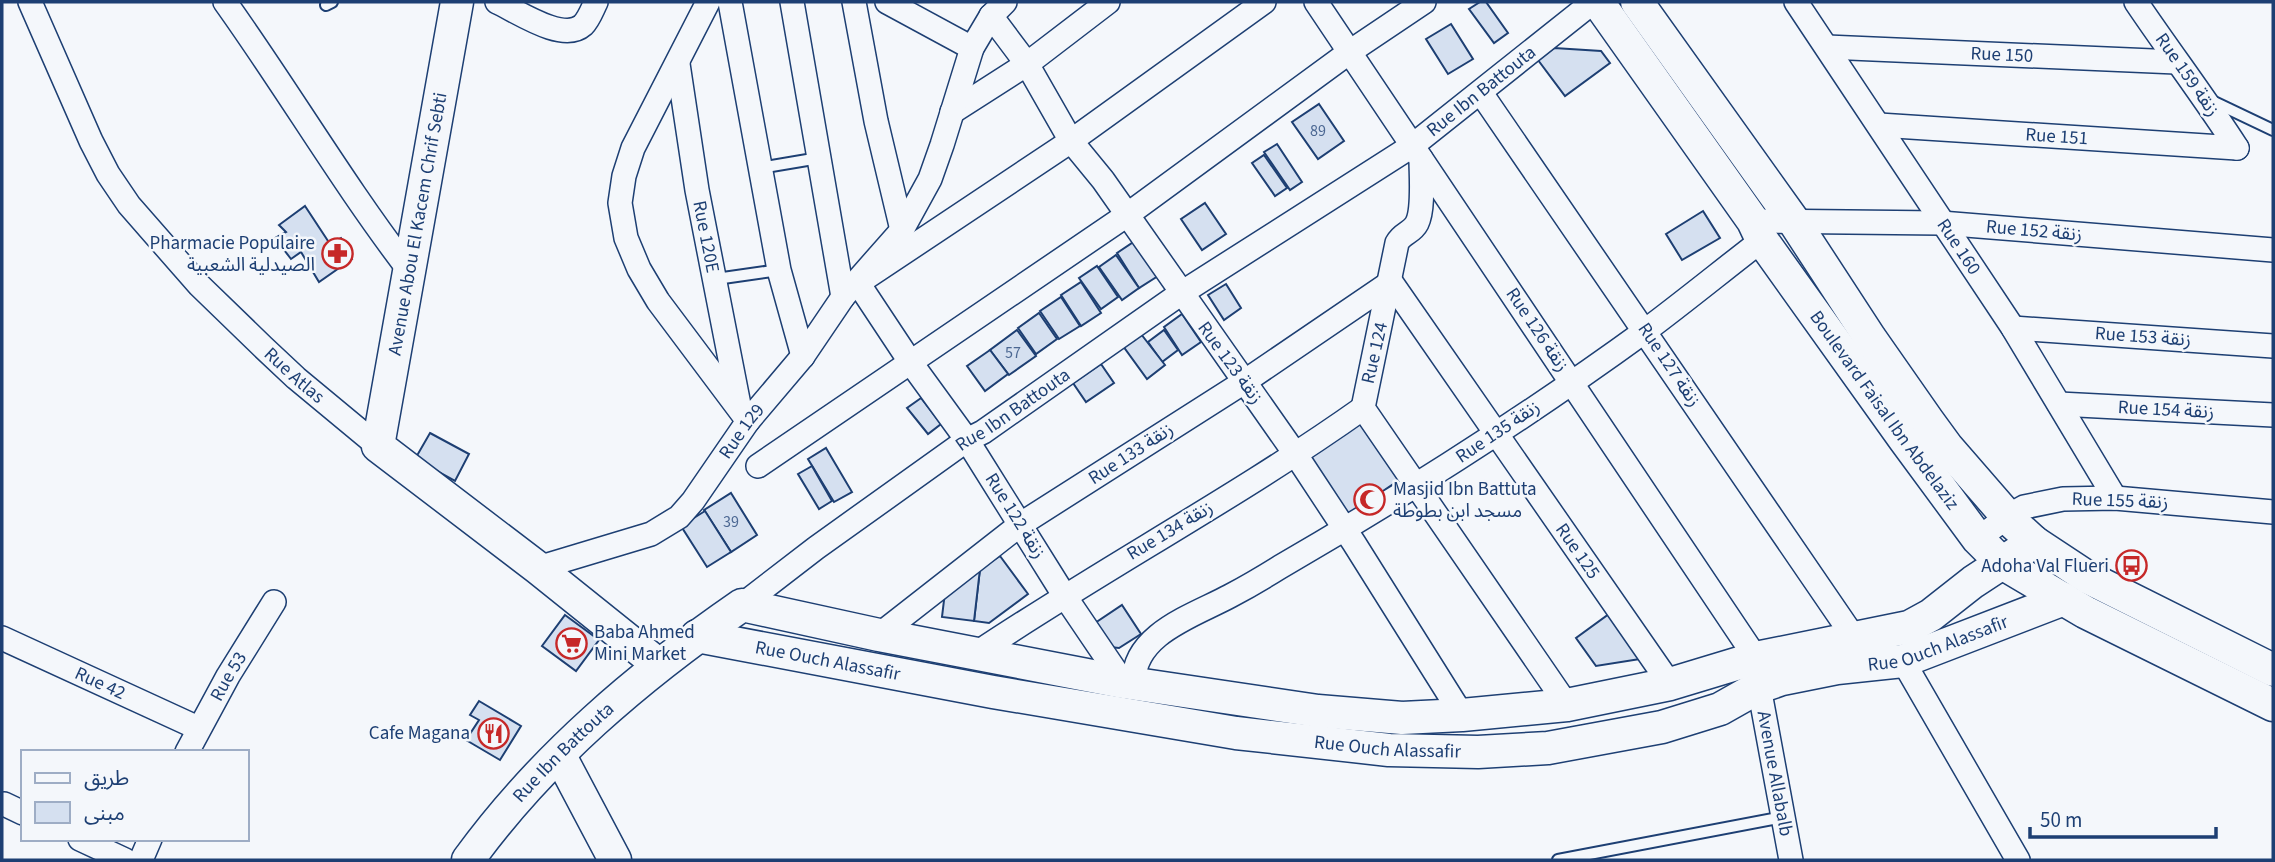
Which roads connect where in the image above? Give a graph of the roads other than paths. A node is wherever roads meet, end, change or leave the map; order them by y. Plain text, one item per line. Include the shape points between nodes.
1 (30, 2) edge
2 (225, 2) edge
3 (457, 2) edge
4 (497, 2) edge
5 (596, 2) edge
6 (708, 2) edge
7 (730, 2) edge
8 (792, 2) edge
9 (854, 2) edge
10 (887, 2) edge
11 (1108, 2) edge
12 (1264, 2) edge
13 (1316, 2) edge
14 (1424, 2) edge
15 (1593, 2) edge
16 (1598, 2) edge
17 (1637, 2) edge
18 (1796, 2) edge
19 (2136, 2) edge
20 (998, 9) edge
21 (930, 12) edge
22 (1827, 47) junction
23 (972, 48) junction
24 (1350, 51) junction
25 (2176, 62) junction
26 (678, 64) junction
27 (1027, 64) junction
28 (1481, 93) junction
29 (2204, 97) junction
30 (952, 112) junction
31 (1879, 125) junction
32 (2273, 130) edge
33 (1071, 141) junction
34 (2237, 148) joint
35 (1416, 152) junction
36 (819, 158) junction
37 (760, 168) junction
38 (1127, 215) junction
39 (1795, 223) junction
40 (1941, 223) junction
41 (902, 230) junction
42 (1757, 230) junction
43 (2273, 250) edge
44 (410, 270) junction
45 (779, 270) junction
46 (716, 279) junction
47 (1391, 282) junction
48 (851, 290) junction
49 (1180, 294) junction
50 (2013, 328) junction
51 (1645, 330) junction
52 (2273, 346) edge
53 (803, 356) junction
54 (911, 363) junction
55 (1244, 382) junction
56 (1572, 382) junction
57 (2059, 404) junction
58 (1363, 408) junction
59 (2273, 415) edge
60 (744, 416) junction
61 (1497, 434) junction
62 (967, 440) junction
63 (378, 446) junction
64 (1296, 455) junction
65 (758, 466) dead end
66 (1418, 485) junction
67 (2115, 498) junction
68 (2273, 512) edge
69 (2007, 516) junction
70 (1021, 524) junction
71 (1344, 530) junction
72 (1978, 539) junction
73 (2034, 542) junction
74 (2002, 563) junction
75 (538, 568) junction
76 (1064, 595) junction
77 (2064, 599) junction
78 (274, 602) dead end
79 (742, 605) junction
80 (879, 635) junction
81 (697, 636) junction
82 (2, 638) edge
83 (1855, 639) junction
84 (977, 653) junction
85 (1903, 661) junction
86 (2270, 663) edge
87 (659, 665) junction
88 (1758, 673) junction
89 (1128, 682) junction
90 (1670, 684) junction
91 (1567, 705) junction
92 (2273, 705) edge
93 (1462, 715) junction
94 (198, 728) junction
95 (188, 750) edge
96 (560, 756) junction
97 (1783, 817) junction
98 (84, 841) edge
99 (149, 841) edge
100 (125, 860) edge
101 (141, 860) edge
102 (468, 860) edge
103 (615, 860) edge
104 (1558, 860) edge
105 (1791, 860) edge
106 (2018, 860) edge

1 - 63 street, Rue Atlas via 91,141 129,205 183,268 245,329
2 - 44 street via 363,209
3 - 44 street, Avenue Abou El Kacem Chrif Sebti
4 - 5 street via 567,32 582,26
6 - 26 street
7 - 37 street
8 - 36 street
9 - 41 street
10 - 21 street
11 - 27 street
12 - 33 street
13 - 24 street, Rue 126 زنقة
14 - 24 street
15 - 28 street, Rue Ibn Battouta
16 - 42 street, Boulevard Faisal Ibn Abdelaziz
17 - 39 street, Boulevard Faisal Ibn Abdelaziz
18 - 22 street, Rue 160
19 - 25 street, Rue 159 زنقة
20 - 23 street, Rue 129
20 - 27 street, Rue 123 زنقة
21 - 23 street
22 - 25 street, Rue 150
22 - 31 street, Rue 160
23 - 30 street, Rue 129
24 - 35 street, Rue 126 زنقة
24 - 38 street
25 - 29 street, Rue 159 زنقة
26 - 46 street, Rue 120E
26 - 60 street via 633,148 624,176 620,203 626,238 659,301
27 - 30 street
27 - 33 street, Rue 123 زنقة
28 - 35 street, Rue Ibn Battouta
28 - 51 street, Rue 127 زنقة
29 - 32 lane
29 - 34 street, Rue 159 زنقة
30 - 41 street, Rue 129 via 929,178
31 - 34 street, Rue 151
31 - 40 street, Rue 160
33 - 38 street, Rue 123 زنقة
33 - 48 street
35 - 47 street, Rue 124 via 1419,217 1411,232 1399,240
35 - 49 street, Rue Ibn Battouta
35 - 56 street, Rue 126 زنقة
36 - 37 lane
36 - 48 street
37 - 45 street
38 - 49 street, Rue 123 زنقة
38 - 54 street
39 - 40 street, Rue 152 زنقة
39 - 42 street, Rue 152 زنقة
39 - 69 street, Boulevard Faisal Ibn Abdelaziz via 1941,438
40 - 43 street, Rue 152 زنقة
40 - 50 street, Rue 160
41 - 48 street, Rue 129
42 - 51 street, Rue 135 زنقة
42 - 72 street, Boulevard Faisal Ibn Abdelaziz
44 - 63 street, Avenue Abou El Kacem Chrif Sebti
45 - 46 lane
45 - 53 street
46 - 60 street, Rue 120E
47 - 55 street, Rue 133 زنقة
47 - 58 street, Rue 124
47 - 61 street, Rue 125
48 - 53 street, Rue 129
48 - 54 street, Rue 122 زنقة
49 - 55 street, Rue 123 زنقة
49 - 62 street, Rue Ibn Battouta
50 - 52 street, Rue 153 زنقة
50 - 57 street, Rue 160
51 - 56 street, Rue 135 زنقة
51 - 83 street, Rue 127 زنقة
53 - 60 street, Rue 129
54 - 62 street, Rue 122 زنقة
54 - 65 street
55 - 64 street, Rue 123 زنقة
55 - 70 street, Rue 133 زنقة
56 - 61 street, Rue 135 زنقة
56 - 88 street, Rue 126 زنقة
57 - 59 street, Rue 154 زنقة
57 - 67 street, Rue 160
58 - 64 street, Rue 134 زنقة
58 - 66 street, Rue 124
60 - 75 street, Rue 129 via 693,501 669,524 640,538
61 - 66 street, Rue 135 زنقة
61 - 90 street, Rue 125
62 - 70 street, Rue 122 زنقة
62 - 79 street, Rue Ibn Battouta
63 - 75 street, Rue Atlas
64 - 71 street, Rue 123 زنقة
64 - 76 street, Rue 134 زنقة
66 - 71 street, Rue 135 زنقة
66 - 91 street, Rue 124
67 - 68 street, Rue 155 زنقة
67 - 69 street, Rue 155 زنقة via 2063,499 2024,507
69 - 72 street, Rue 155 زنقة
69 - 73 street, Boulevard Faisal Ibn Abdelaziz
70 - 76 street, Rue 122 زنقة
70 - 80 street, Rue 133 زنقة
71 - 89 street, Rue 135 زنقة via 1170,626 1146,648
71 - 93 street, Rue 123 زنقة
72 - 74 street, Boulevard Faisal Ibn Abdelaziz
73 - 74 street, Rue Ouch Alassafir
73 - 86 street, Boulevard Faisal Ibn Abdelaziz via 2087,577
74 - 77 street, Boulevard Faisal Ibn Abdelaziz
74 - 83 street, Rue Ouch Alassafir via 1909,627
75 - 87 street, Rue Atlas
76 - 84 street, Rue 134 زنقة
76 - 89 street, Rue 122 زنقة
77 - 85 street, Rue Ouch Alassafir
77 - 92 street, Boulevard Faisal Ibn Abdelaziz
78 - 94 street, Rue 53
79 - 80 street, Rue Ouch Alassafir
79 - 81 street, Rue Ibn Battouta
80 - 84 street, Rue Ouch Alassafir
81 - 87 street, Rue Ibn Battouta
81 - 88 street, Rue Ouch Alassafir via 1163,722 1429,752 1548,748 1628,735 1720,709
82 - 94 street, Rue 42
83 - 88 street, Rue Ouch Alassafir
84 - 89 street, Rue Ouch Alassafir
85 - 88 street, Rue Ouch Alassafir via 1782,679
85 - 106 street
87 - 96 street, Rue Ibn Battouta
88 - 90 street, Rue Ouch Alassafir
88 - 97 street, Avenue Allabalb
89 - 93 street, Rue Ouch Alassafir via 1318,712 1402,718
90 - 91 street, Rue Ouch Alassafir
91 - 93 street, Rue Ouch Alassafir
94 - 95 street, Rue 53
96 - 102 street, Rue Ibn Battouta via 516,799
96 - 103 street
97 - 104 lane
97 - 105 street, Avenue Allabalb
98 - 100 street
99 - 101 street

